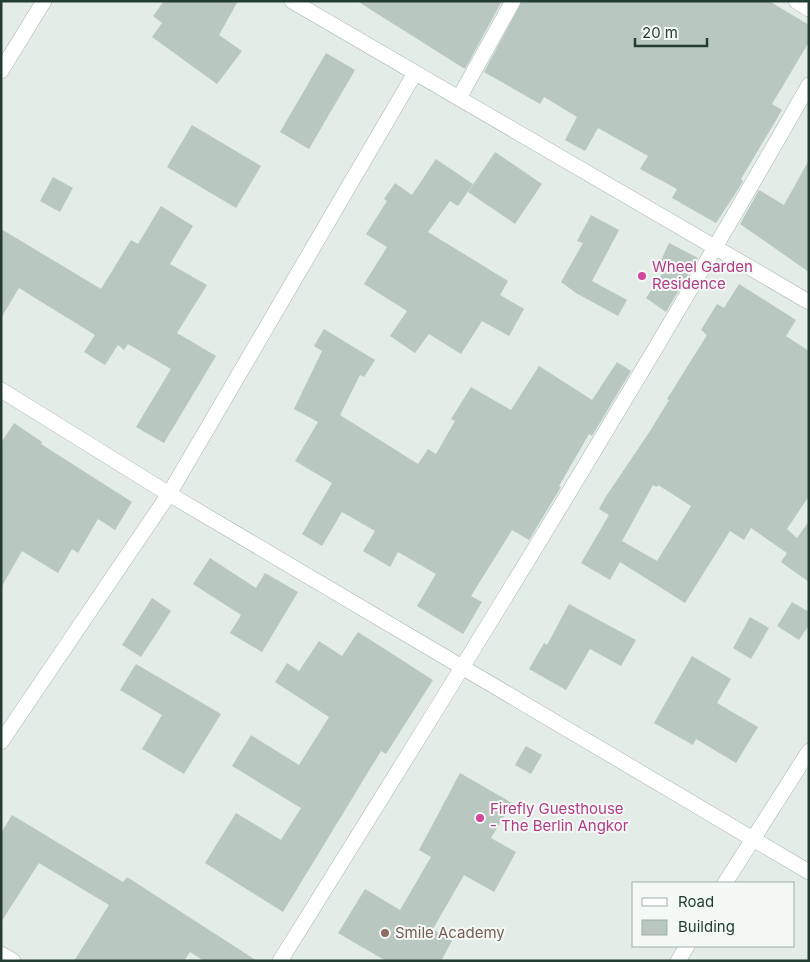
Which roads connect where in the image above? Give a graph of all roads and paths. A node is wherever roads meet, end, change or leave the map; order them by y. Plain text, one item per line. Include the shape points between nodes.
1 (44, 1) edge
2 (292, 1) edge
3 (513, 1) edge
4 (796, 1) edge
5 (809, 9) edge
6 (1, 71) edge
7 (415, 73) junction
8 (809, 84) edge
9 (459, 98) junction
10 (716, 247) junction
11 (809, 302) edge
12 (1, 390) edge
13 (169, 494) junction
14 (463, 668) junction
15 (1, 742) edge
16 (809, 752) edge
17 (753, 839) junction
18 (809, 872) edge
19 (726, 882) edge
20 (686, 947) edge
21 (1, 954) edge
22 (13, 961) edge
23 (280, 961) edge
24 (678, 961) edge

1 - 6 street
2 - 7 street
3 - 9 street
4 - 5 street
7 - 9 street
7 - 13 street
8 - 10 street
9 - 10 street
10 - 11 street
10 - 14 street
12 - 13 street
13 - 14 street
13 - 15 street
14 - 17 street
14 - 23 street
16 - 17 street
17 - 18 street
17 - 19 street
20 - 24 street
21 - 22 street

